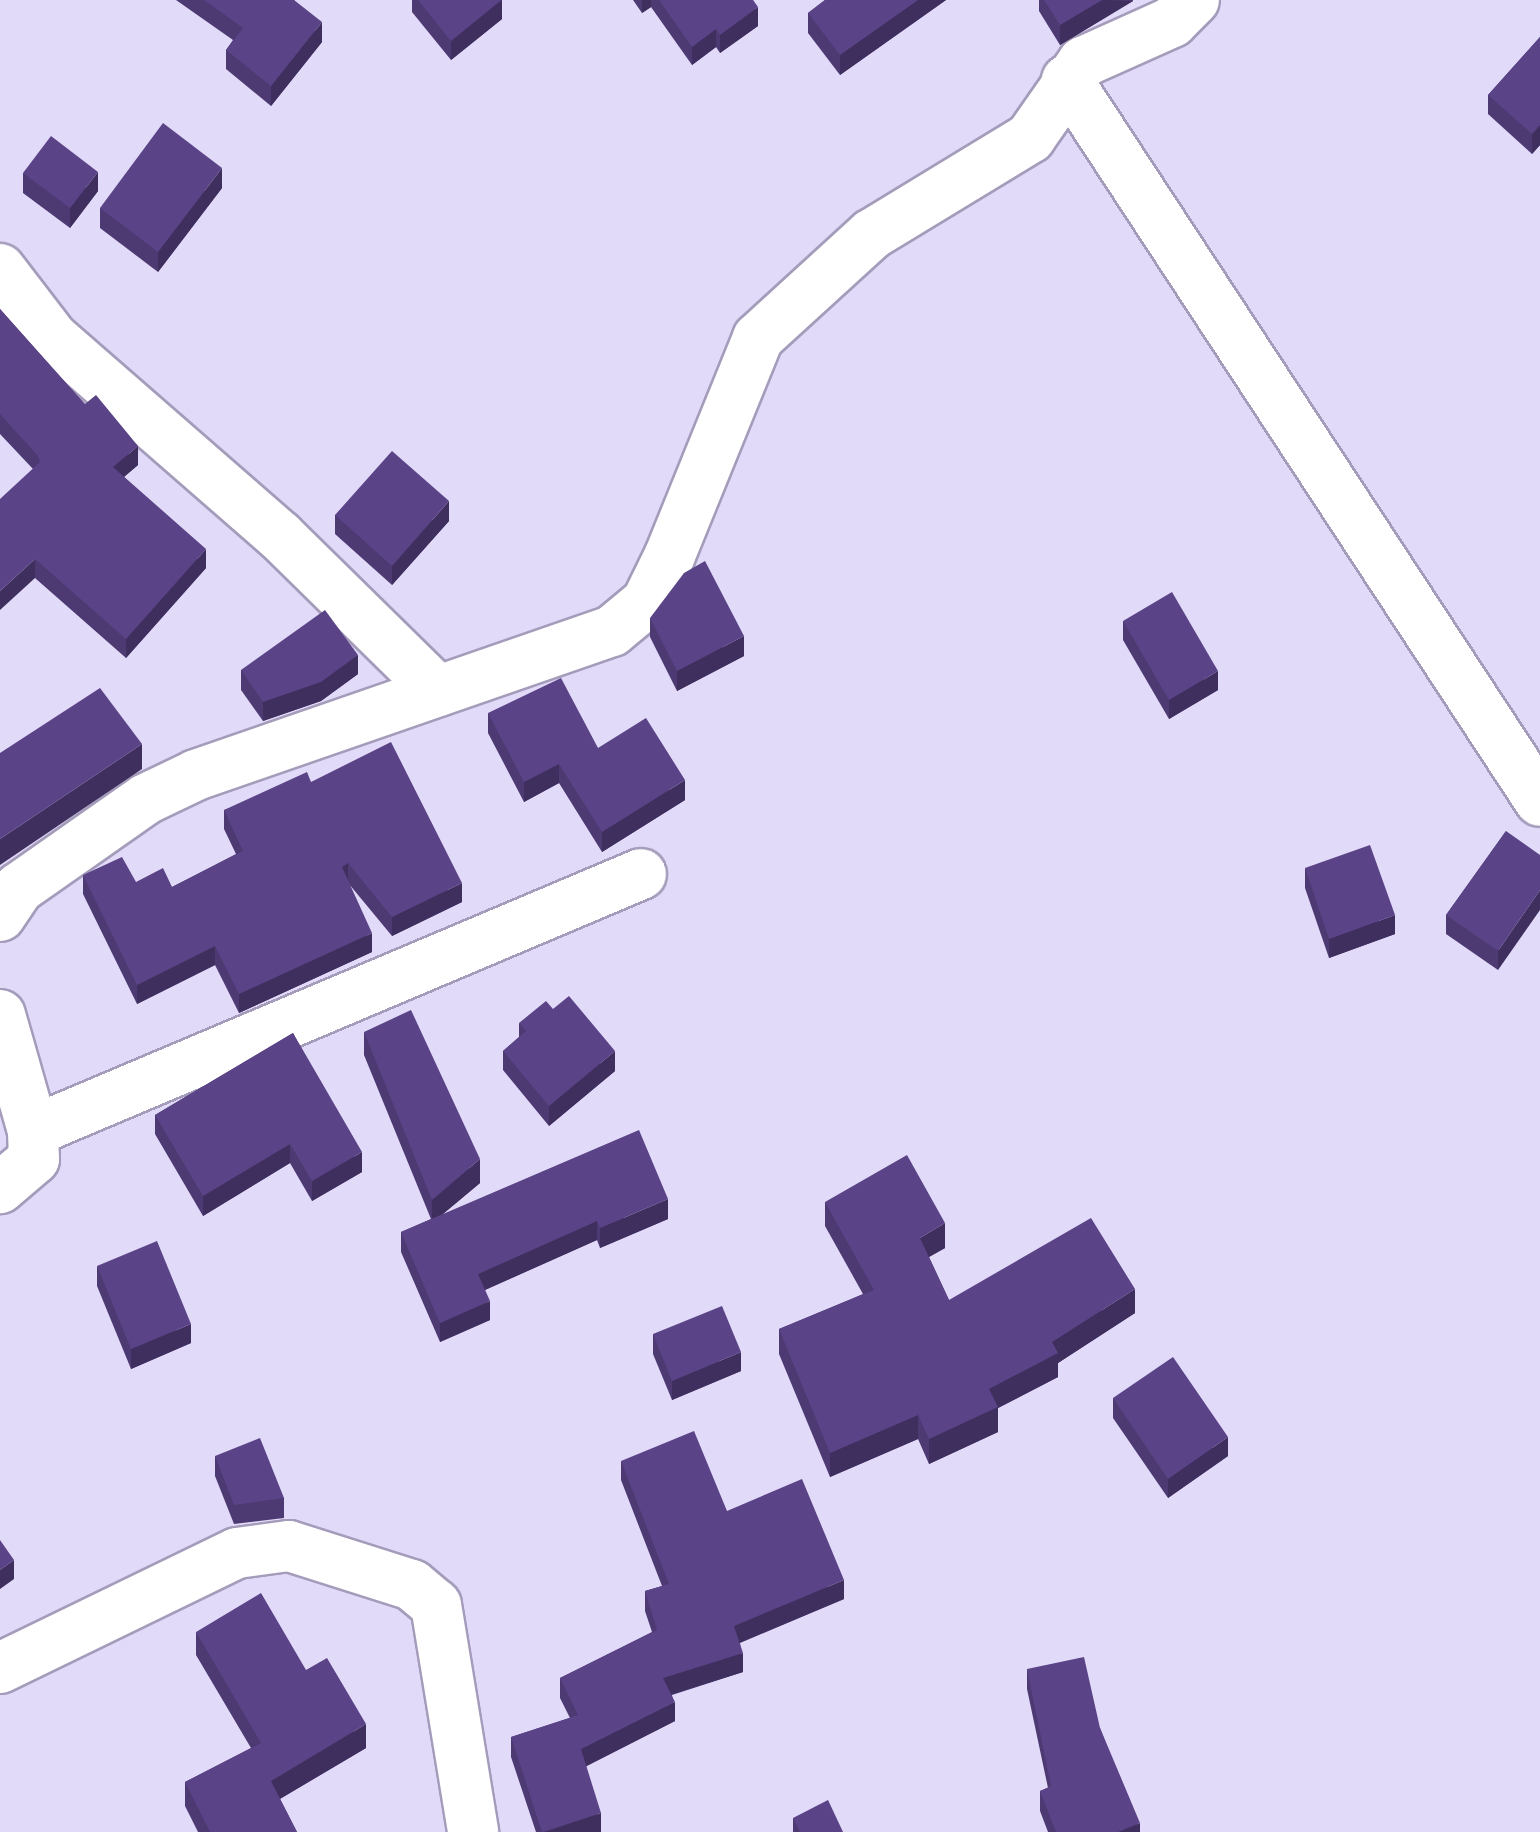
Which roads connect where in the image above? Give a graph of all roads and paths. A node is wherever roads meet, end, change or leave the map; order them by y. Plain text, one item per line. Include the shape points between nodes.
1 (1194, 0) edge
2 (1067, 80) junction
3 (0, 268) edge
4 (438, 690) junction
5 (1540, 801) edge
6 (641, 874) dead end
7 (0, 916) edge
8 (0, 1015) edge
9 (33, 1131) junction
10 (0, 1188) edge
11 (0, 1668) edge
12 (473, 1832) edge

1 - 2 street via 1172,22 1083,62
2 - 4 street via 1030,138 872,234 758,338 646,602 612,631
2 - 5 street
3 - 4 street via 54,338 280,536
4 - 7 street via 196,774 146,799 19,888
6 - 9 street
8 - 9 street
9 - 10 street via 34,1159
11 - 12 street via 237,1552 289,1546 412,1585 436,1605

